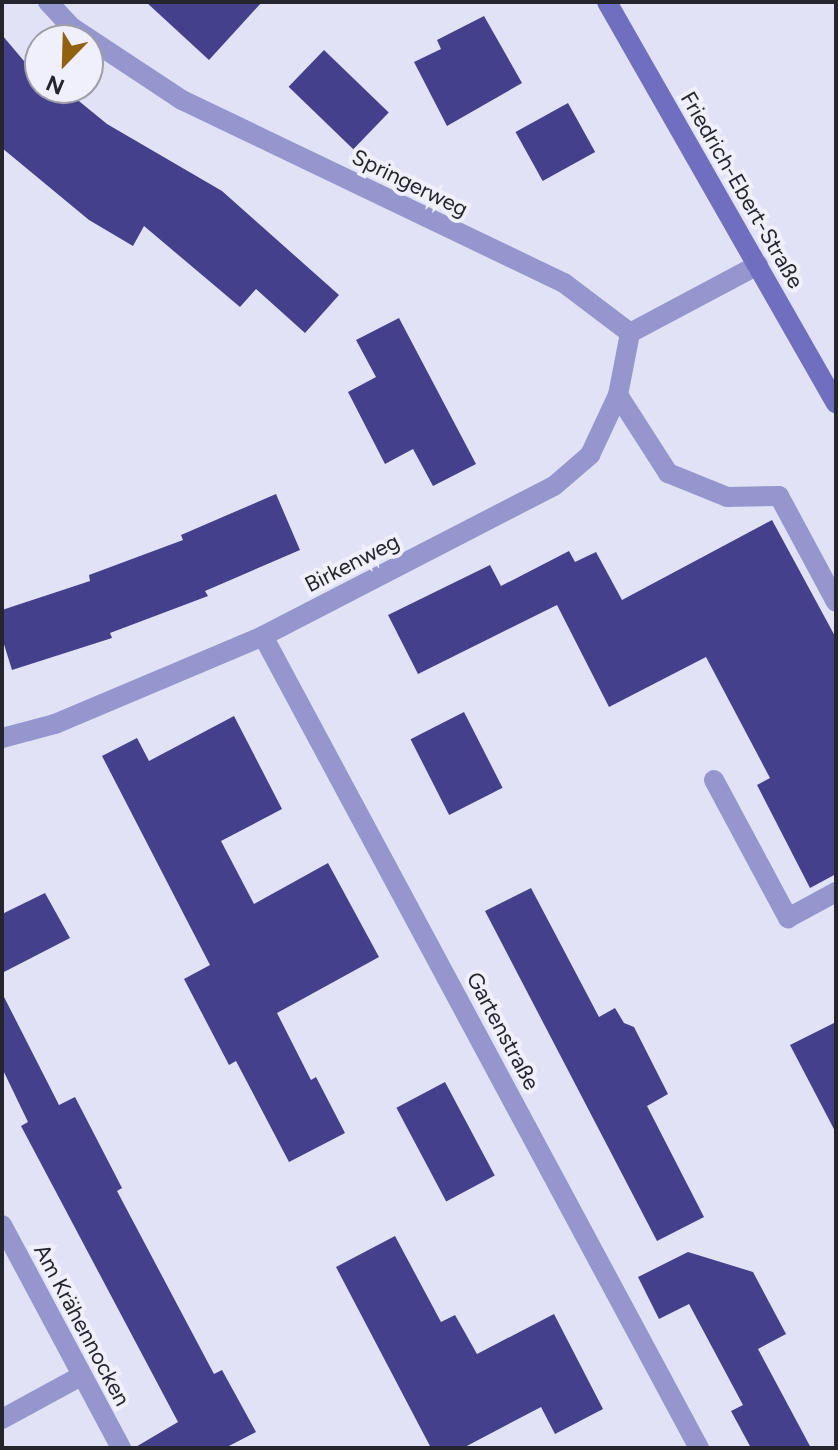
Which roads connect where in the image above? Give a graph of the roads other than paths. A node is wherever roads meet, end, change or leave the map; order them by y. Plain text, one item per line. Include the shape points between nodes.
1 (48, 2) edge
2 (607, 2) edge
3 (758, 265) junction
4 (630, 333) junction
5 (618, 395) junction
6 (836, 403) edge
7 (836, 602) edge
8 (263, 636) junction
9 (2, 738) edge
10 (714, 780) dead end
11 (836, 892) edge
12 (2, 1225) edge
13 (81, 1376) junction
14 (2, 1419) edge
15 (121, 1448) edge
16 (699, 1448) edge

1 - 4 street, Springerweg via 70,26 182,100 564,283
2 - 3 main road, Friedrich-Ebert-Straße
3 - 4 street
3 - 6 main road, Friedrich-Ebert-Straße
4 - 5 street, Birkenweg
5 - 7 street via 668,473 727,497 779,496
5 - 8 street, Birkenweg via 590,455 554,486
8 - 9 street, Birkenweg via 55,724
8 - 16 street, Gartenstraße
10 - 11 street via 788,918
12 - 13 street, Am Krähennocken
13 - 14 street
13 - 15 street, Am Krähennocken

